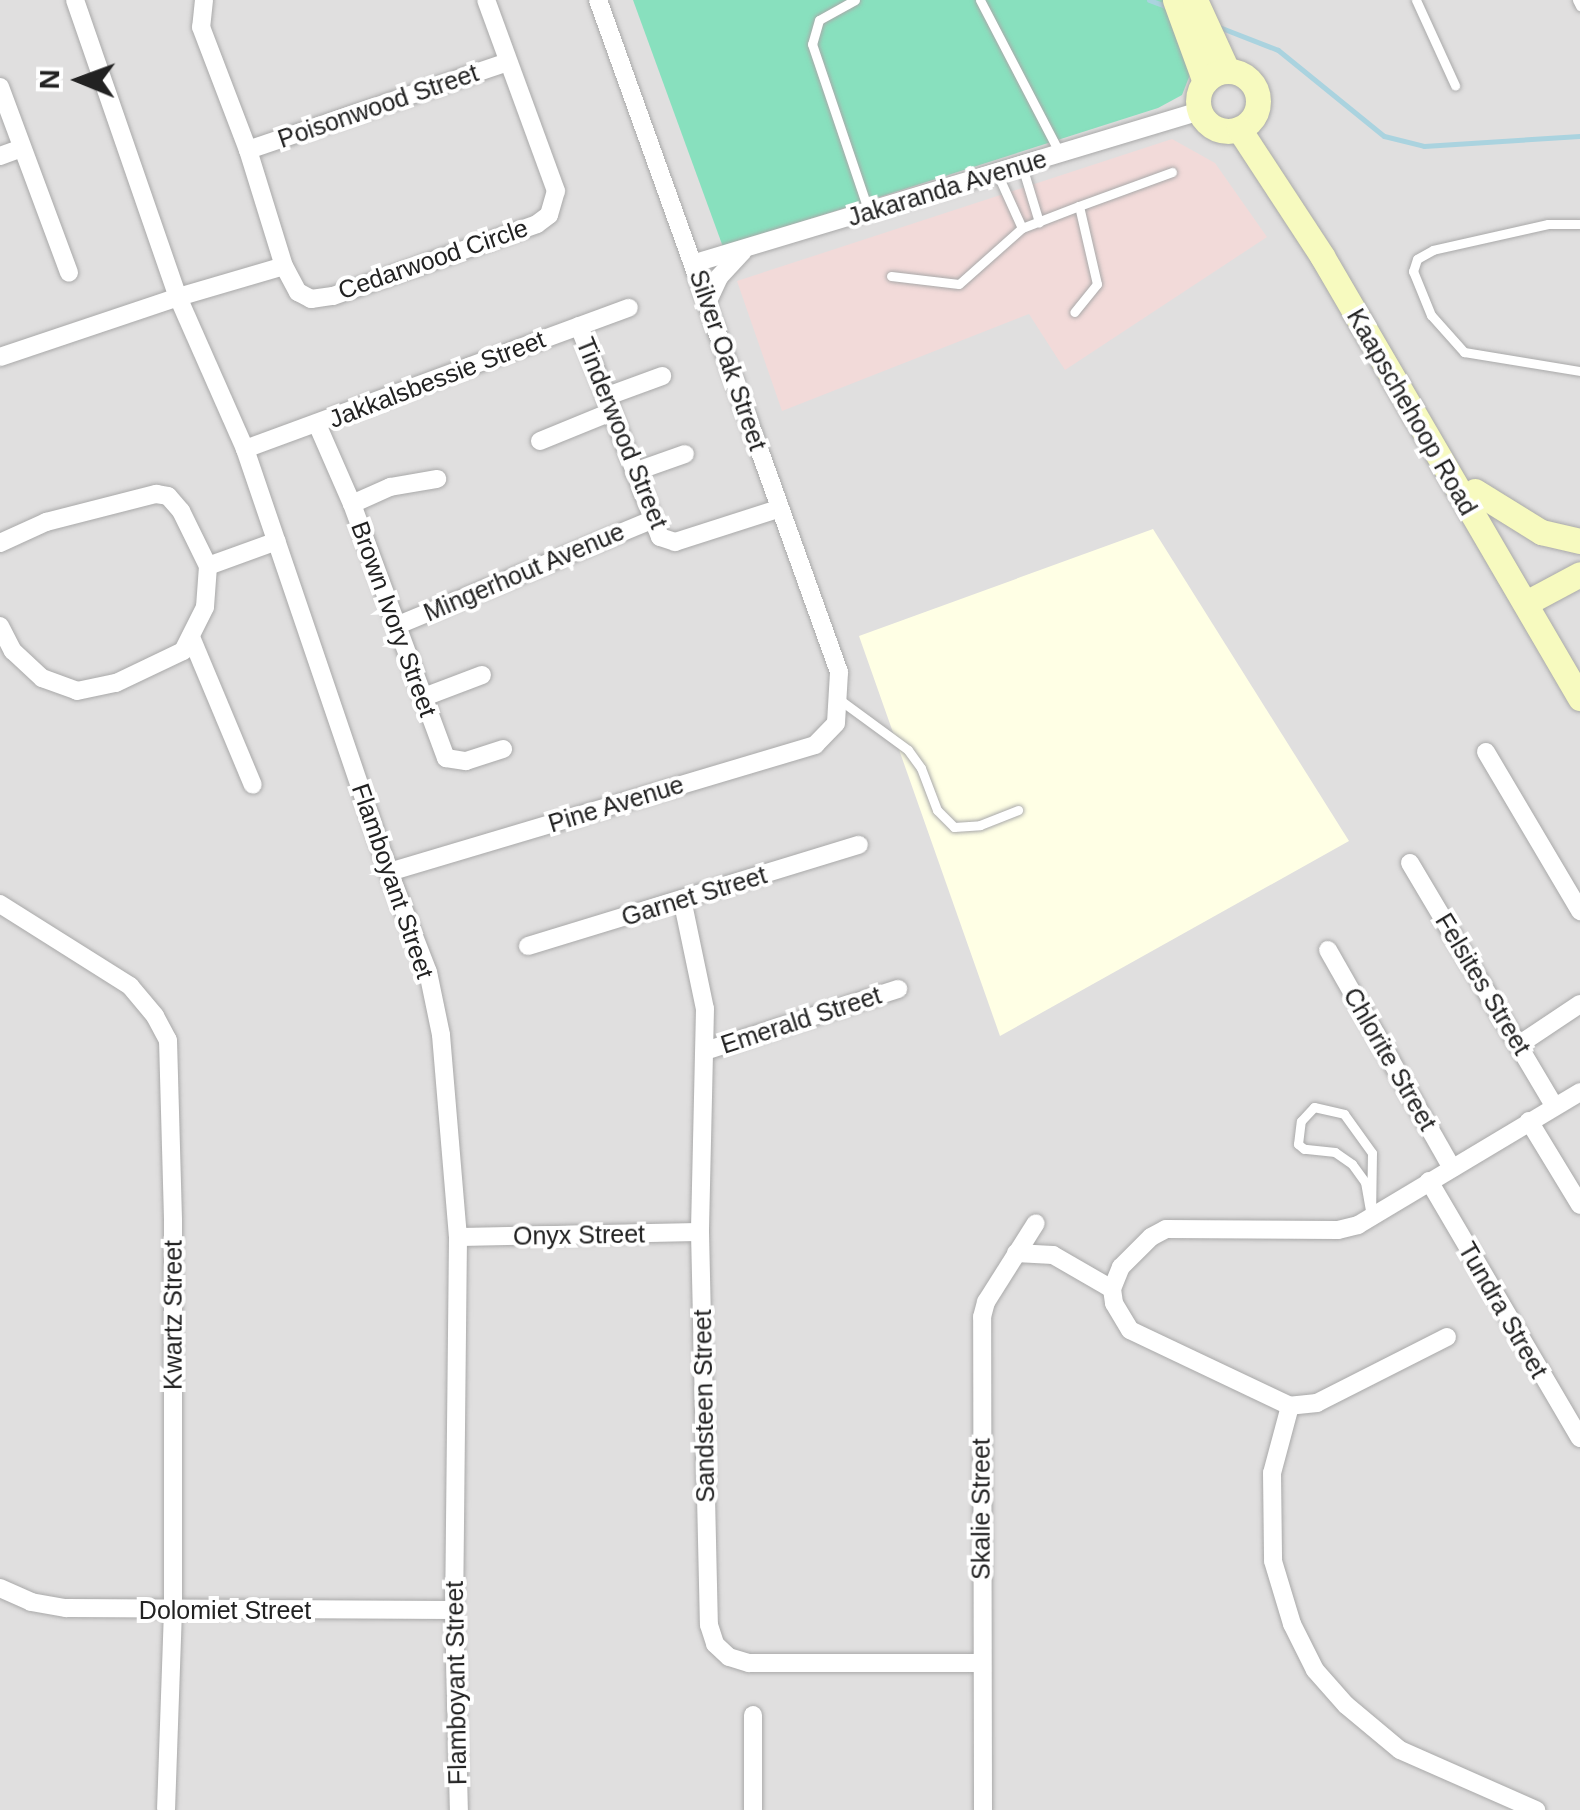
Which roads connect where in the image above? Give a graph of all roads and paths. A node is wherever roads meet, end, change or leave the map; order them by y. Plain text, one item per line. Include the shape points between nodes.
1 (75, 0) edge
2 (204, 0) edge
3 (486, 0) edge
4 (598, 0) edge
5 (855, 0) edge
6 (980, 0) edge
7 (1175, 0) edge
8 (1195, 0) edge
9 (1416, 0) edge
10 (508, 62) junction
11 (1216, 76) junction
12 (1455, 85) dead end
13 (0, 87) edge
14 (1200, 111) junction
15 (1245, 124) junction
16 (22, 148) junction
17 (248, 150) junction
18 (1060, 154) junction
19 (0, 156) edge
20 (1022, 166) junction
21 (1172, 172) dead end
22 (997, 173) junction
23 (1079, 206) junction
24 (869, 212) junction
25 (1039, 222) junction
26 (1580, 224) edge
27 (1022, 228) junction
28 (747, 248) junction
29 (695, 263) junction
30 (284, 266) junction
31 (69, 272) dead end
32 (891, 276) dead end
33 (178, 296) junction
34 (708, 301) junction
35 (628, 308) dead end
36 (1074, 312) dead end
37 (579, 326) junction
38 (0, 358) edge
39 (1580, 371) edge
40 (662, 376) dead end
41 (608, 405) junction
42 (316, 424) junction
43 (540, 441) dead end
44 (245, 449) junction
45 (684, 454) dead end
46 (634, 472) junction
47 (437, 478) dead end
48 (1475, 492) junction
49 (352, 504) junction
50 (778, 509) junction
51 (651, 520) junction
52 (1580, 541) edge
53 (276, 542) junction
54 (0, 543) edge
55 (208, 566) junction
56 (1580, 574) edge
57 (1532, 599) junction
58 (398, 625) junction
59 (0, 626) edge
60 (191, 637) junction
61 (1580, 666) edge
62 (482, 675) dead end
63 (424, 697) junction
64 (1580, 698) edge
65 (840, 700) junction
66 (836, 723) joint
67 (504, 749) dead end
68 (1486, 752) dead end
69 (253, 785) dead end
70 (1018, 810) dead end
71 (859, 844) dead end
72 (1410, 863) dead end
73 (389, 872) junction
74 (682, 900) junction
75 (0, 904) edge
76 (1580, 911) edge
77 (528, 946) dead end
78 (1328, 950) dead end
79 (898, 989) dead end
80 (1580, 1004) edge
81 (1520, 1044) junction
82 (705, 1051) junction
83 (1580, 1092) edge
84 (1554, 1106) junction
85 (1529, 1121) junction
86 (1452, 1168) junction
87 (1429, 1181) junction
88 (1580, 1205) edge
89 (1372, 1219) junction
90 (1036, 1222) dead end
91 (700, 1232) junction
92 (458, 1237) junction
93 (1016, 1254) junction
94 (1112, 1289) junction
95 (1446, 1337) dead end
96 (1290, 1406) junction
97 (1580, 1438) edge
98 (0, 1588) edge
99 (173, 1610) junction
100 (454, 1610) junction
101 (980, 1663) junction
102 (753, 1716) dead end
103 (153, 1810) edge
104 (166, 1810) edge
105 (174, 1810) edge
106 (459, 1810) edge
107 (753, 1810) edge
108 (983, 1810) edge
109 (1536, 1810) edge

1 - 33 street, Flamboyant Street
2 - 17 street, Cedarwood Circle via 201,27
3 - 10 street, Cedarwood Circle
4 - 29 street, Silver Oak Street
5 - 24 lane via 819,20 812,44
6 - 18 lane
7 - 11 main road
8 - 11 main road
9 - 12 lane
10 - 17 street, Poisonwood Street
10 - 30 street, Cedarwood Circle via 556,191 549,214 537,224 333,296 298,292
11 - 14 main road via 1200,91
11 - 15 main road via 1242,74 1256,90
13 - 16 street
14 - 15 main road via 1218,129
14 - 18 street, Jakaranda Avenue
15 - 48 main road, Kaapschehoop Road via 1335,248
15 - 57 main road, Kaapschehoop Road
16 - 19 street
16 - 31 street
17 - 30 street, Cedarwood Circle
18 - 20 street, Jakaranda Avenue
20 - 22 street, Jakaranda Avenue
20 - 25 lane
21 - 23 lane
22 - 24 street, Jakaranda Avenue
22 - 27 lane
23 - 25 lane
23 - 36 lane via 1097,284
24 - 28 street, Jakaranda Avenue
25 - 27 lane
26 - 39 lane via 1548,224 1433,250 1417,258 1414,271 1432,315 1464,352
27 - 32 lane via 959,284
28 - 29 street, Jakaranda Avenue
28 - 34 street
29 - 34 street, Silver Oak Street
30 - 33 street
33 - 38 street
33 - 44 street, Flamboyant Street
34 - 50 street, Silver Oak Street
35 - 37 street, Jakkalsbessie Street
37 - 41 street, Tinderwood Street
37 - 42 street, Jakkalsbessie Street
40 - 41 street
41 - 43 street
41 - 46 street, Tinderwood Street
42 - 44 street, Jakkalsbessie Street
42 - 49 street, Brown Ivory Street
44 - 53 street, Flamboyant Street
45 - 46 street
46 - 51 street, Tinderwood Street
47 - 49 street via 390,487
48 - 52 main road via 1541,532
48 - 57 main road, Kaapschehoop Road
49 - 58 street, Brown Ivory Street
50 - 51 street, Tinderwood Street via 676,542 660,536
50 - 65 street, Silver Oak Street via 838,672
51 - 58 street, Mingerhout Avenue
53 - 55 street
53 - 73 street, Flamboyant Street
54 - 55 street via 46,522 156,494 181,510
55 - 60 street via 205,607
56 - 57 main road
57 - 61 main road, Kaapschehoop Road
57 - 64 main road, Kaapschehoop Road
58 - 63 street, Brown Ivory Street
59 - 60 street via 13,651 42,678 77,691 156,668 183,651
60 - 69 street
62 - 63 street
63 - 67 street, Brown Ivory Street via 446,758 466,761
65 - 66 street, Silver Oak Street
65 - 70 lane via 908,750 936,810 954,827 980,826
66 - 73 street, Pine Avenue via 815,745
68 - 76 street
71 - 74 street, Garnet Street
72 - 81 street, Felsites Street
73 - 92 street, Flamboyant Street via 428,972 441,1036
74 - 77 street, Garnet Street
74 - 82 street, Sandsteen Street via 700,975
75 - 99 street, Kwartz Street via 130,986 168,1040
78 - 86 street, Chlorite Street
79 - 82 street, Emerald Street
80 - 81 street
81 - 84 street, Felsites Street
82 - 91 street, Sandsteen Street
83 - 84 street
84 - 85 street
85 - 86 street
85 - 88 street
86 - 87 street
87 - 89 street
87 - 97 street, Tundra Street
89 - 89 lane via 1372,1153 1344,1114 1314,1107 1301,1120 1298,1144 1335,1152 1352,1164 1364,1182
89 - 94 street via 1338,1230 1166,1229 1121,1267
90 - 93 street, Skalie Street
91 - 92 street, Onyx Street
91 - 101 street, Sandsteen Street via 710,1625 716,1644 749,1663
92 - 100 street, Flamboyant Street
93 - 94 street via 1054,1255
93 - 101 street, Skalie Street via 982,1318
94 - 96 street via 1130,1330
95 - 96 street via 1317,1404
96 - 109 street via 1272,1473 1272,1561 1315,1670 1400,1750
98 - 99 street, Dolomiet Street via 66,1608
99 - 100 street, Dolomiet Street
99 - 104 street, Kwartz Street
100 - 106 street, Flamboyant Street
101 - 108 street, Skalie Street
102 - 107 street
103 - 104 street
104 - 105 street

